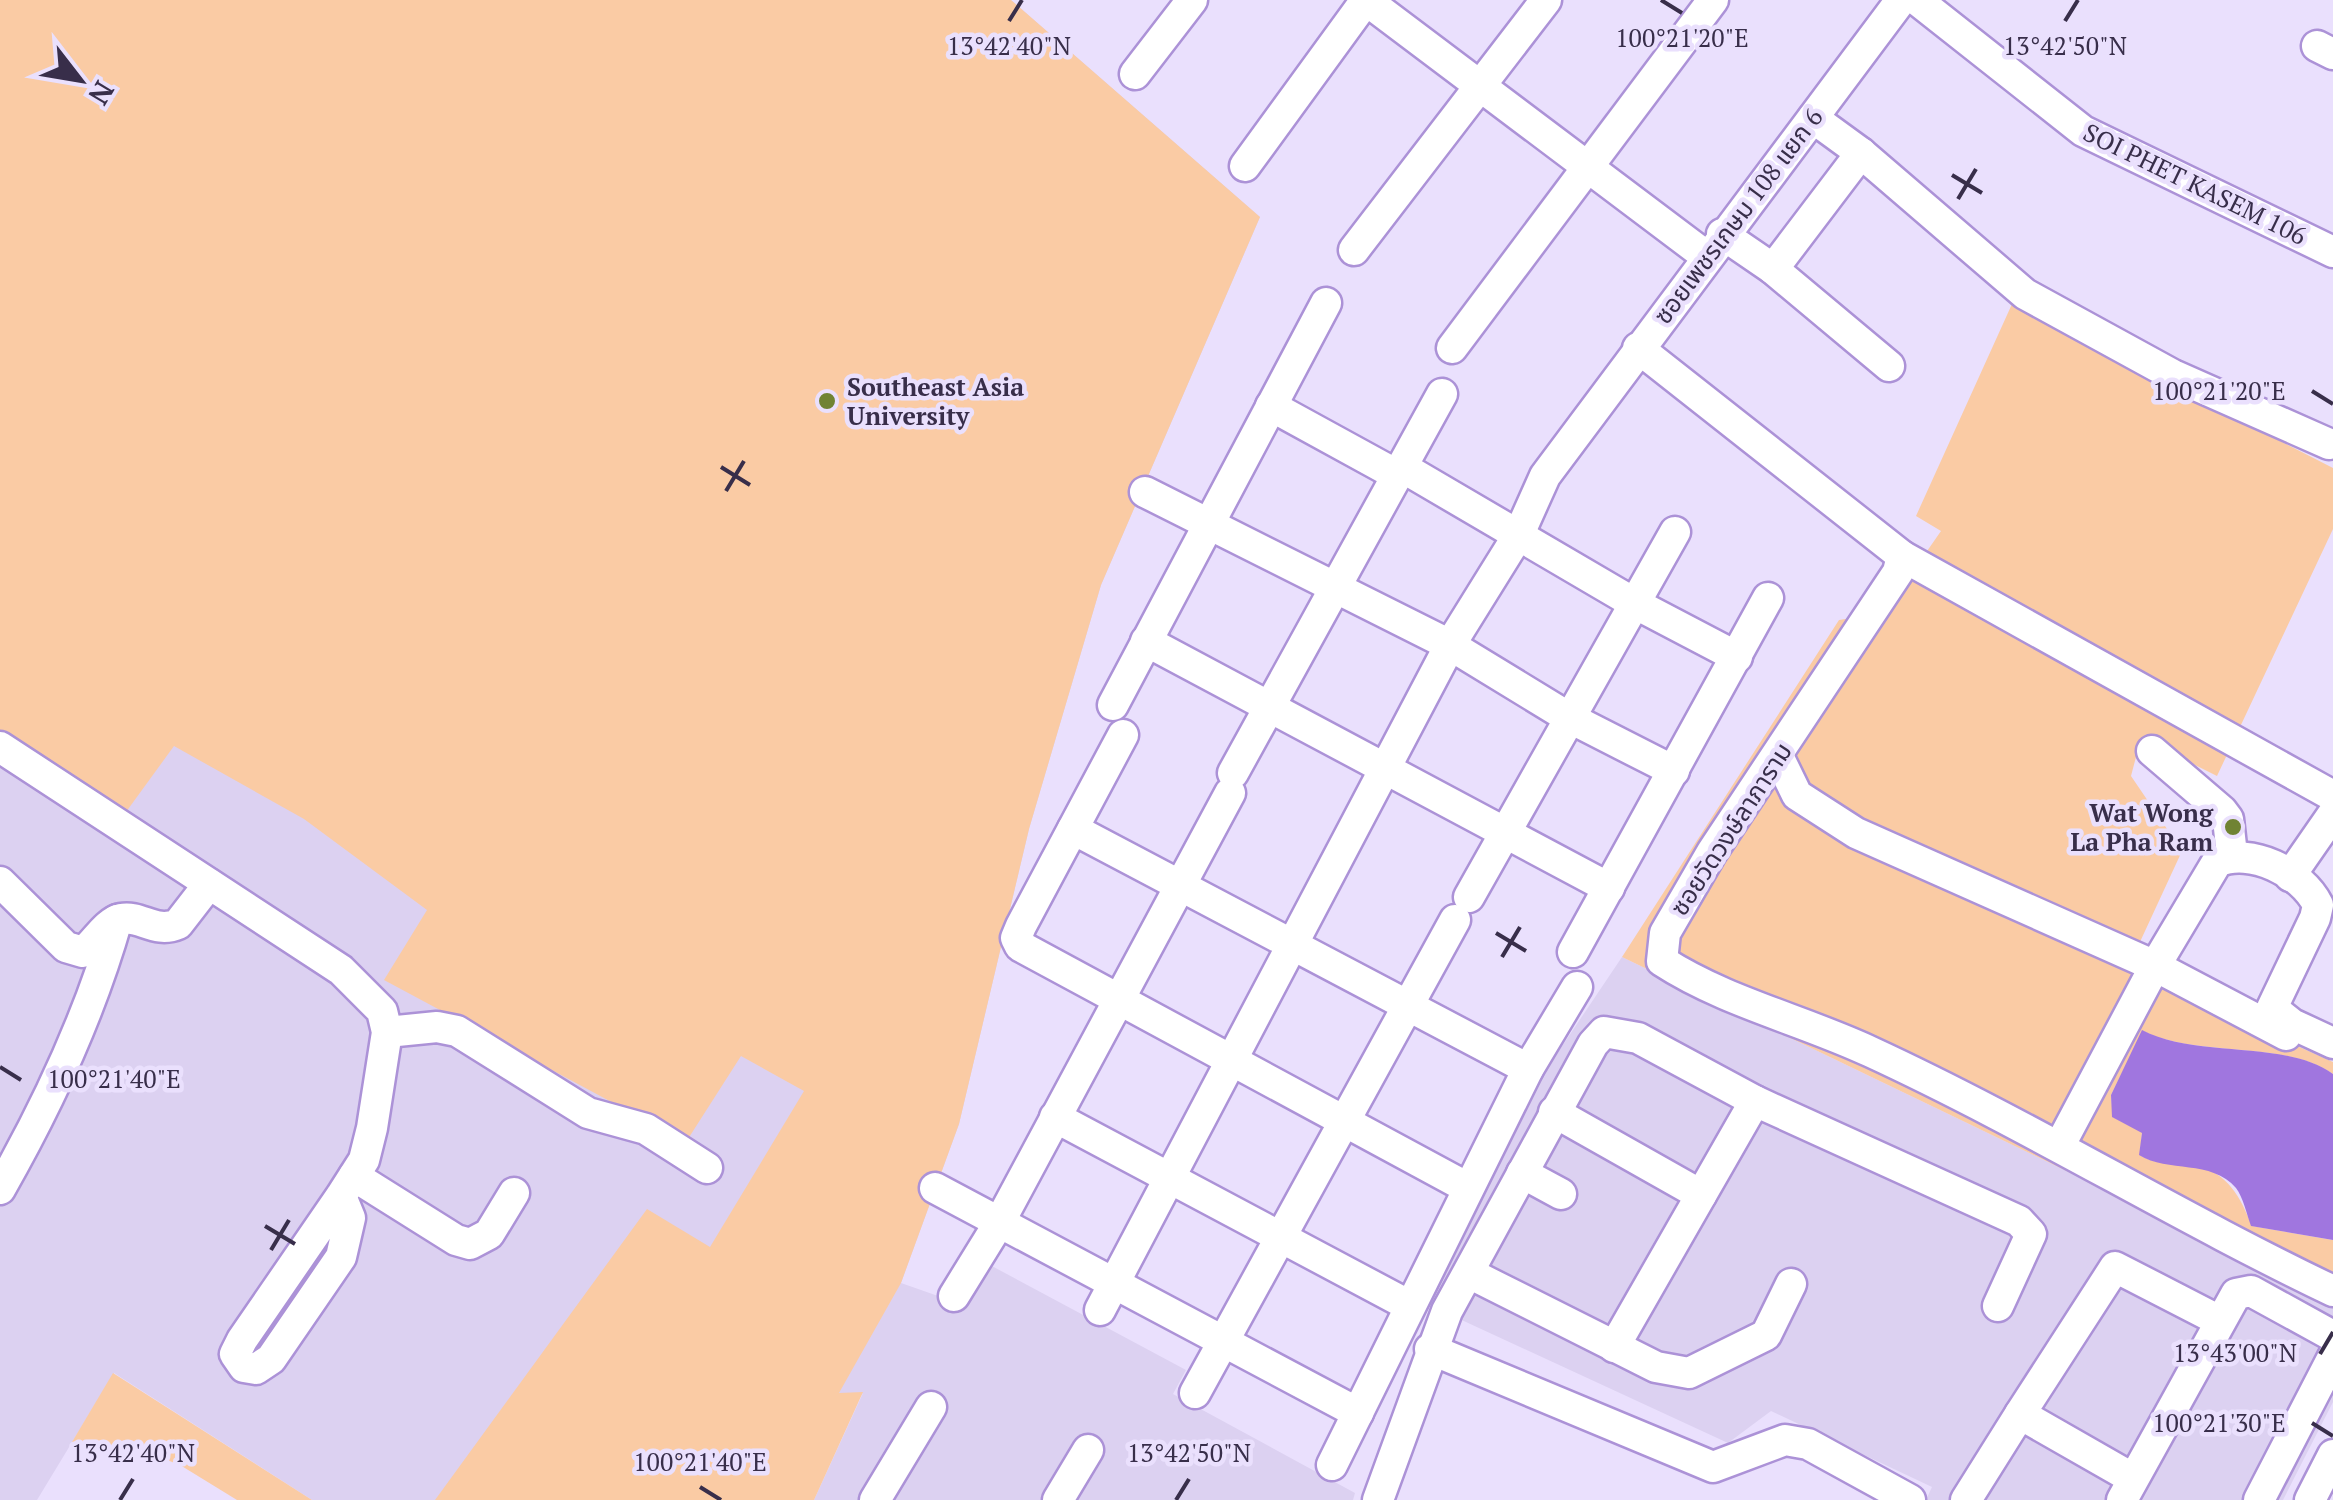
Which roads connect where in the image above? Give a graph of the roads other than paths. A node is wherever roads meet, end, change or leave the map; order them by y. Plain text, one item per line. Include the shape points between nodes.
1 (1192, 0) edge
2 (1366, 0) edge
3 (1546, 0) edge
4 (1712, 0) edge
5 (1901, 0) edge
6 (1917, 0) edge
7 (1135, 74) dead end
8 (1480, 86) junction
9 (1813, 118) junction
10 (1861, 153) junction
11 (1245, 166) dead end
12 (1588, 167) junction
13 (1714, 245) junction
14 (1354, 250) dead end
15 (2333, 252) edge
16 (1772, 269) junction
17 (1326, 303) dead end
18 (1452, 348) dead end
19 (1638, 348) junction
20 (1888, 366) dead end
21 (1442, 394) dead end
22 (1270, 406) junction
23 (2329, 444) dead end
24 (1399, 471) junction
25 (1145, 492) dead end
26 (1208, 522) junction
27 (1675, 532) dead end
28 (1519, 534) junction
29 (1902, 556) junction
30 (1334, 590) junction
31 (1768, 598) dead end
32 (1634, 603) junction
33 (1146, 641) junction
34 (1450, 645) junction
35 (1737, 657) junction
36 (1113, 705) dead end
37 (1270, 707) junction
38 (1568, 717) junction
39 (1124, 735) dead end
40 (0, 747) edge
41 (2152, 751) dead end
42 (1778, 756) junction
43 (1386, 767) junction
44 (1674, 771) junction
45 (2333, 796) edge
46 (2333, 814) edge
47 (1073, 829) junction
48 (1504, 832) junction
49 (2232, 855) junction
50 (2290, 876) junction
51 (0, 882) edge
52 (208, 884) junction
53 (1179, 886) junction
54 (1609, 888) junction
55 (117, 920) junction
56 (1294, 944) junction
57 (1573, 952) dead end
58 (2155, 966) junction
59 (1578, 987) dead end
60 (1117, 998) junction
61 (1408, 1006) junction
62 (386, 1032) junction
63 (2333, 1043) edge
64 (2333, 1060) edge
65 (1232, 1063) junction
66 (1528, 1069) junction
67 (1754, 1101) junction
68 (1554, 1112) junction
69 (1055, 1118) junction
70 (1344, 1121) junction
71 (2060, 1146) junction
72 (706, 1168) dead end
73 (1522, 1173) junction
74 (1170, 1180) junction
75 (347, 1186) junction
76 (935, 1188) dead end
77 (1468, 1188) junction
78 (0, 1189) edge
79 (514, 1193) dead end
80 (1561, 1194) dead end
81 (1702, 1195) junction
82 (1000, 1223) junction
83 (1282, 1237) junction
84 (1469, 1273) junction
85 (1116, 1282) junction
86 (1791, 1284) dead end
87 (2333, 1291) edge
88 (954, 1296) dead end
89 (1410, 1306) junction
90 (1998, 1306) dead end
91 (1100, 1310) dead end
92 (2218, 1320) junction
93 (2333, 1336) edge
94 (1223, 1342) junction
95 (1614, 1347) junction
96 (1430, 1349) junction
97 (2333, 1356) edge
98 (1195, 1392) dead end
99 (931, 1407) dead end
100 (1358, 1413) junction
101 (2020, 1414) junction
102 (1088, 1450) dead end
103 (2333, 1455) edge
104 (1332, 1465) dead end
105 (2127, 1489) edge
106 (875, 1500) edge
107 (1058, 1500) edge
108 (1378, 1500) edge
109 (1910, 1500) edge
110 (1966, 1500) edge
111 (2258, 1500) edge
112 (2310, 1500) edge

1 - 7 street
2 - 8 street
2 - 11 street
3 - 8 street
4 - 12 street
5 - 9 street, ซอยเพชรเกษม 108 แยก 6
6 - 15 street, SOI PHET KASEM 106 via 2083,131
8 - 12 street
8 - 14 street
9 - 10 street
9 - 13 street, ซอยเพชรเกษม 108 แยก 6
10 - 16 street
10 - 23 street via 2025,294 2173,375
12 - 13 street
12 - 18 street
13 - 16 street
13 - 19 street, ซอยเพชรเกษม 108 แยก 6
16 - 20 street
17 - 22 street
19 - 28 street, ซอยเพชรเกษม 108 แยก 6 via 1544,476
19 - 29 street
21 - 24 street
22 - 24 street
22 - 26 street
24 - 28 street
24 - 30 street
25 - 26 street
26 - 30 street
26 - 33 street
27 - 32 street
28 - 32 street
28 - 34 street, ซอยเพชรเกษม 108 แยก 6
29 - 42 street, ซอยวัดวงษ์ลาภาราม via 1898,572
29 - 45 street
30 - 34 street
30 - 37 street
31 - 35 street
32 - 35 street
32 - 38 street
33 - 36 street
33 - 37 street
34 - 38 street
34 - 43 street, ซอยเพชรเกษม 108 แยก 6
35 - 44 street
37 - 43 street
37 - 53 street
38 - 44 street
38 - 48 street
39 - 47 street
40 - 52 street
41 - 49 street via 2222,811
42 - 58 street via 1797,795 1856,833
42 - 71 street, ซอยวัดวงษ์ลาภาราม via 1665,934 1662,960 1691,980 1870,1051
43 - 48 street
43 - 56 street, ซอยเพชรเกษม 108 แยก 6
44 - 54 street
46 - 50 street
47 - 53 street
47 - 60 street via 1016,938
48 - 54 street
48 - 61 street
49 - 50 street
49 - 58 street via 2208,873
50 - 63 street via 2318,904 2272,1008
51 - 55 street via 76,952
52 - 55 street via 168,928
52 - 62 street via 341,970 382,1011
53 - 56 street
53 - 60 street
54 - 57 street
55 - 78 street via 67,1062
56 - 61 street
56 - 65 street, ซอยเพชรเกษม 108 แยก 6
58 - 64 street
58 - 71 street
59 - 66 street
60 - 65 street
60 - 69 street
61 - 66 street
61 - 70 street
62 - 72 street via 457,1031 588,1113 646,1129
62 - 75 street via 372,1128
65 - 70 street
65 - 74 street, ซอยเพชรเกษม 108 แยก 6
66 - 77 street
67 - 68 street via 1616,1031 1592,1044
67 - 81 street
67 - 90 street via 2019,1221 2031,1234
68 - 73 street
68 - 81 street
69 - 74 street
69 - 82 street
70 - 77 street
70 - 83 street
71 - 87 street, ซอยวัดวงษ์ลาภาราม via 2202,1229
73 - 80 street
73 - 84 street
74 - 83 street
74 - 85 street, ซอยเพชรเกษม 108 แยก 6
75 - 75 street via 349,1236 341,1257 271,1359 244,1367 235,1354 242,1340
75 - 79 street via 470,1244 490,1234
76 - 82 street
77 - 89 street
81 - 95 street
82 - 85 street
82 - 88 street
83 - 89 street
83 - 94 street
84 - 95 street
84 - 96 street
85 - 91 street, ซอยเพชรเกษม 108 แยก 6
85 - 94 street
86 - 95 street via 1766,1335 1688,1372 1656,1367
89 - 100 street
92 - 93 street via 2236,1294 2251,1291
92 - 101 street via 2115,1267
92 - 105 street
94 - 98 street
94 - 100 street
96 - 108 street
96 - 109 street via 1713,1466 1784,1440 1808,1444
97 - 111 street
99 - 106 street
100 - 104 street
101 - 105 street
101 - 110 street
102 - 107 street
103 - 112 street

